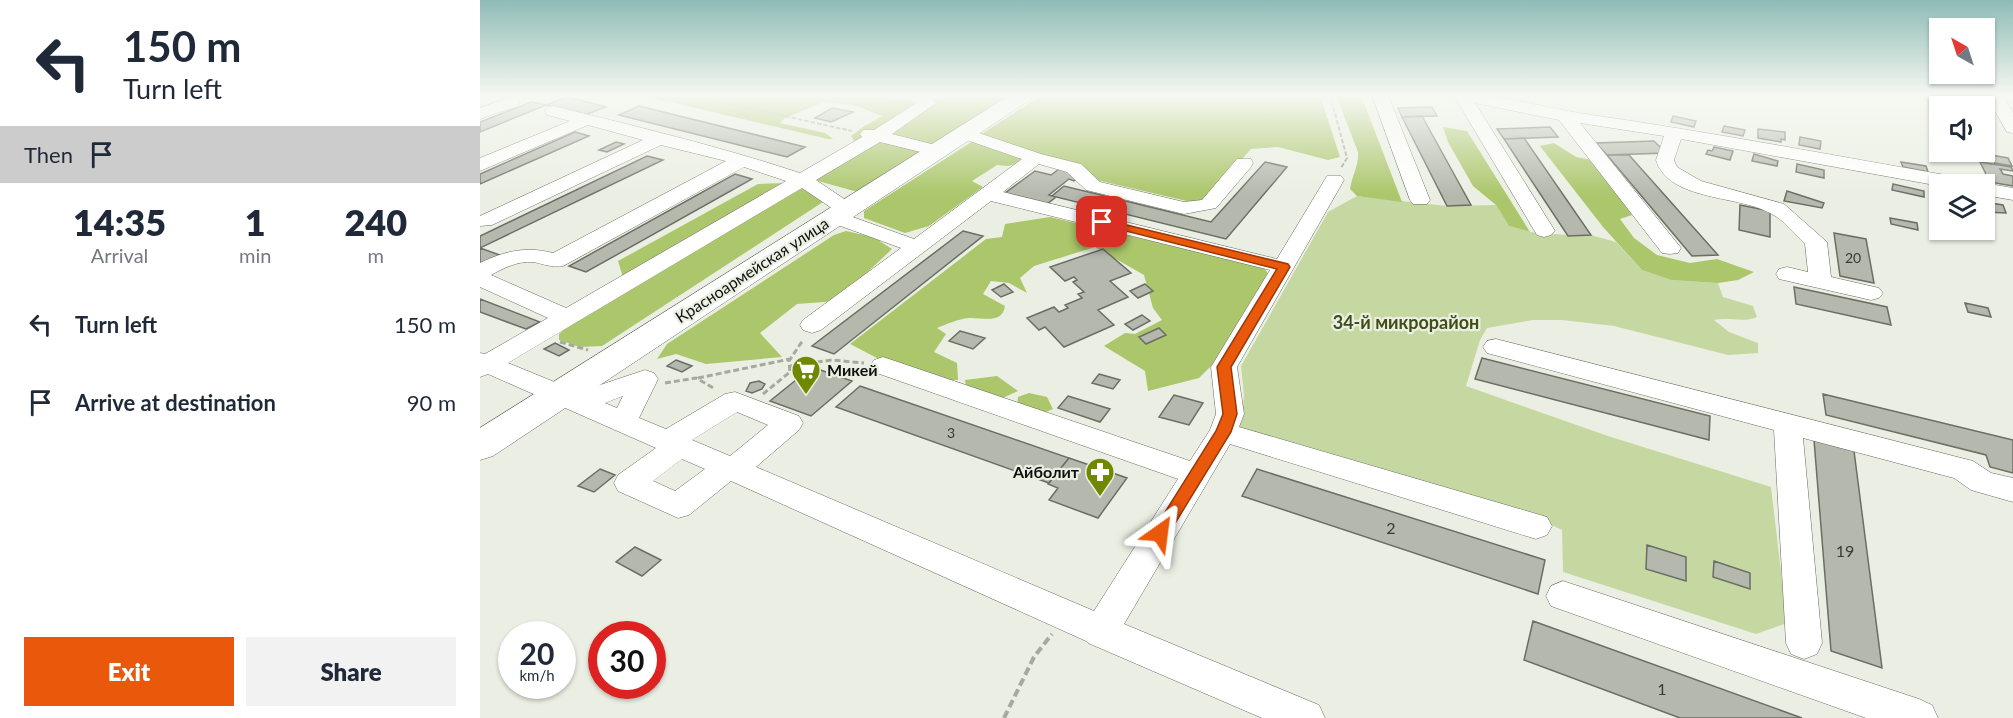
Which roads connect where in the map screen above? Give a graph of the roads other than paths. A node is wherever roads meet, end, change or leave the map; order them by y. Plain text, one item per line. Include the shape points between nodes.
1 (565, 129) edge
2 (626, 129) edge
3 (882, 129) edge
4 (971, 129) edge
5 (1393, 129) edge
6 (1481, 129) edge
7 (1575, 129) edge
8 (1650, 129) edge
9 (1674, 132) junction
10 (964, 133) junction
11 (870, 135) junction
12 (660, 138) junction
13 (937, 151) junction
14 (1036, 158) junction
15 (742, 160) junction
16 (1244, 163) dead end
17 (480, 165) edge
18 (1929, 178) edge
19 (803, 180) junction
20 (1334, 180) road end
21 (1995, 191) edge
22 (988, 194) junction
23 (2013, 194) edge
24 (1420, 200) dead end
25 (840, 213) junction
26 (485, 221) dead end
27 (1544, 231) dead end
28 (917, 247) junction
29 (1670, 248) dead end
30 (1284, 267) junction
31 (480, 272) edge
32 (1787, 274) dead end
33 (480, 279) edge
34 (1820, 281) junction
35 (1871, 293) dead end
36 (569, 318) junction
37 (812, 326) road end
38 (1496, 347) dead end
39 (483, 364) edge
40 (883, 366) road end
41 (569, 398) junction
42 (624, 421) junction
43 (1788, 424) junction
44 (1223, 432) junction
45 (673, 444) junction
46 (480, 446) edge
47 (730, 469) junction
48 (1196, 474) junction
49 (2013, 490) edge
50 (1536, 525) dead end
51 (1563, 596) dead end
52 (1100, 632) junction
53 (1804, 643) dead end
54 (1306, 718) edge
55 (1919, 718) edge

1 - 17 street
2 - 12 street
3 - 11 street
4 - 10 main road, Красноармейская улица
5 - 24 street
6 - 27 street
7 - 29 street
8 - 9 street
9 - 18 street
9 - 34 street via 1665,165 1674,176 1777,207 1816,243
10 - 13 main road, Красноармейская улица
10 - 14 street
11 - 13 street
11 - 19 street
12 - 15 street
12 - 26 street
13 - 25 main road, Красноармейская улица
14 - 16 street via 1077,168 1093,186 1184,208 1209,204
14 - 22 street
15 - 19 street
15 - 31 street via 555,261 526,254
19 - 25 street
19 - 36 street
20 - 30 street
21 - 23 street
22 - 28 street
22 - 30 street
25 - 28 street
25 - 41 main road, Красноармейская улица
28 - 37 street
30 - 44 street via 1224,367 1230,414
32 - 34 street
33 - 36 street
34 - 35 street
36 - 39 street
38 - 43 street
39 - 41 street
40 - 48 street
41 - 42 street
41 - 42 street via 645,379
41 - 46 main road, Красноармейская улица
42 - 45 street
43 - 49 street via 1963,469 1982,482
43 - 53 street
44 - 48 street
44 - 50 street
45 - 47 street
45 - 47 street via 629,483 678,506
45 - 47 street via 742,403 789,423
47 - 52 street
48 - 52 street
51 - 55 street
52 - 54 street

